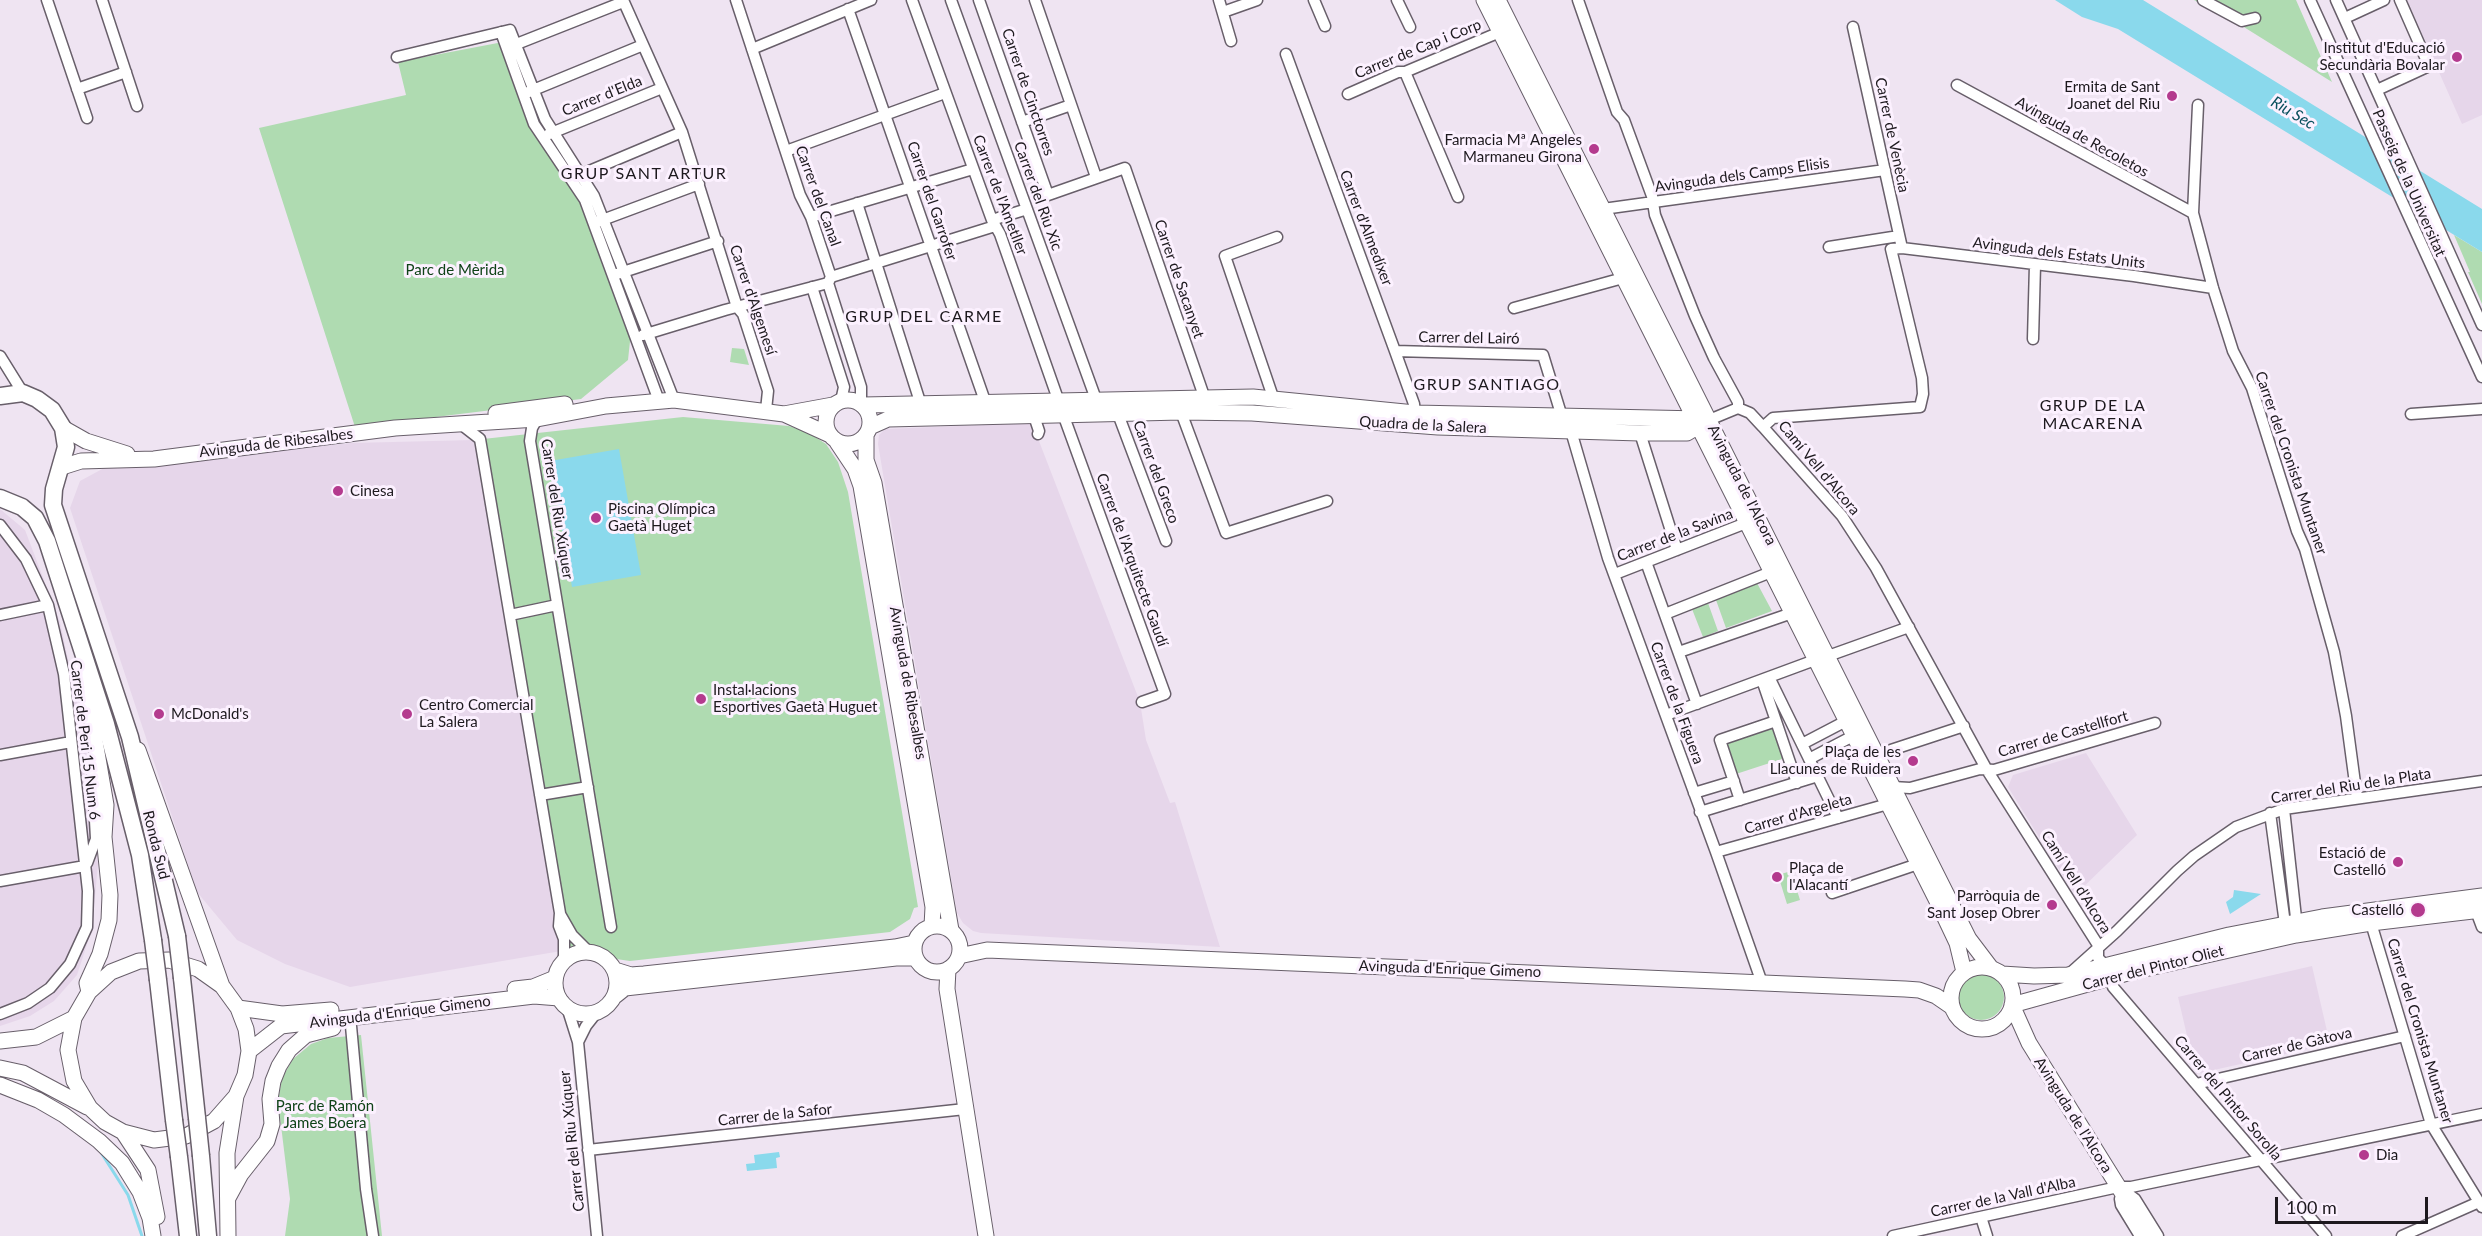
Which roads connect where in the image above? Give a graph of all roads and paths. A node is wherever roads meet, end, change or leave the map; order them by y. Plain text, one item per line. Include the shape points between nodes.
1 (47, 0) edge
2 (102, 0) edge
3 (736, 0) edge
4 (871, 0) edge
5 (912, 0) edge
6 (951, 0) edge
7 (979, 0) edge
8 (1035, 0) edge
9 (1219, 0) edge
10 (1257, 0) edge
11 (1314, 0) edge
12 (1397, 0) edge
13 (1484, 0) edge
14 (1498, 0) edge
15 (1578, 0) edge
16 (2203, 0) edge
17 (2310, 0) edge
18 (2337, 0) edge
19 (2384, 0) edge
20 (2400, 0) edge
21 (623, 1) edge
22 (848, 9) junction
23 (1223, 12) junction
24 (2256, 18) dead end
25 (2344, 18) junction
26 (1325, 26) dead end
27 (1410, 27) dead end
28 (1853, 27) dead end
29 (1500, 32) junction
30 (1231, 41) dead end
31 (643, 45) junction
32 (511, 46) junction
33 (752, 49) junction
34 (1286, 54) dead end
35 (397, 57) dead end
36 (126, 72) junction
37 (1405, 72) junction
38 (1957, 86) dead end
39 (662, 88) junction
40 (77, 89) junction
41 (2377, 90) junction
42 (528, 92) junction
43 (945, 93) junction
44 (1348, 94) dead end
45 (1071, 105) junction
46 (2198, 105) dead end
47 (137, 106) dead end
48 (885, 115) junction
49 (87, 118) dead end
50 (1022, 122) junction
51 (682, 132) junction
52 (548, 134) junction
53 (786, 151) junction
54 (973, 169) junction
55 (1885, 170) junction
56 (576, 177) junction
57 (1096, 177) junction
58 (699, 184) junction
59 (911, 187) junction
60 (1458, 197) dead end
61 (1653, 202) junction
62 (857, 203) junction
63 (1603, 209) junction
64 (1024, 210) dead end
65 (2193, 213) junction
66 (811, 217) junction
67 (599, 222) junction
68 (994, 223) junction
69 (1899, 236) junction
70 (1277, 237) dead end
71 (718, 241) junction
72 (932, 246) junction
73 (1829, 247) dead end
74 (1902, 248) junction
75 (876, 263) junction
76 (2035, 265) junction
77 (618, 273) junction
78 (1623, 278) junction
79 (830, 280) junction
80 (812, 287) junction
81 (2213, 288) junction
82 (737, 307) junction
83 (1514, 308) dead end
84 (2482, 325) edge
85 (642, 335) junction
86 (2033, 339) dead end
87 (1395, 351) junction
88 (0, 356) edge
89 (2482, 377) edge
90 (24, 393) junction
91 (0, 396) edge
92 (1253, 397) junction
93 (1205, 399) junction
94 (666, 401) junction
95 (1097, 402) junction
96 (837, 403) junction
97 (862, 404) junction
98 (921, 405) junction
99 (1179, 406) junction
100 (1117, 407) junction
101 (1274, 407) junction
102 (1061, 408) junction
103 (1738, 408) junction
104 (2482, 409) edge
105 (766, 410) junction
106 (985, 410) junction
107 (539, 413) junction
108 (1252, 413) junction
109 (1415, 413) junction
110 (784, 414) junction
111 (2411, 414) dead end
112 (1034, 416) junction
113 (1562, 417) junction
114 (1700, 422) junction
115 (1763, 426) junction
116 (63, 428) junction
117 (399, 428) junction
118 (476, 429) junction
119 (868, 431) junction
120 (1571, 431) junction
121 (1640, 433) junction
122 (1038, 434) dead end
123 (833, 439) junction
124 (154, 459) junction
125 (62, 467) junction
126 (0, 498) edge
127 (1327, 501) dead end
128 (1746, 523) junction
129 (0, 525) edge
130 (1166, 542) dead end
131 (1677, 550) junction
132 (1646, 562) junction
133 (1771, 572) junction
134 (1615, 574) junction
135 (48, 605) junction
136 (557, 606) junction
137 (1792, 613) junction
138 (1665, 614) junction
139 (0, 615) edge
140 (510, 615) junction
141 (1909, 627) junction
142 (81, 647) junction
143 (1679, 652) junction
144 (1822, 658) junction
145 (1765, 679) junction
146 (1142, 702) dead end
147 (1697, 704) junction
148 (90, 715) junction
149 (1666, 715) junction
150 (1846, 721) junction
151 (1776, 722) junction
152 (2155, 723) dead end
153 (1964, 726) junction
154 (1853, 736) junction
155 (130, 737) junction
156 (72, 742) junction
157 (1802, 744) junction
158 (1891, 750) dead end
159 (0, 755) edge
160 (1809, 759) junction
161 (1987, 770) junction
162 (1818, 776) junction
163 (1734, 781) junction
164 (2482, 781) edge
165 (1797, 783) junction
166 (588, 787) junction
167 (1694, 793) junction
168 (540, 795) junction
169 (1894, 797) junction
170 (2357, 798) junction
171 (1740, 800) junction
172 (2284, 809) junction
173 (1700, 812) junction
174 (2270, 813) junction
175 (1838, 818) junction
176 (1716, 852) junction
177 (1918, 864) junction
178 (85, 866) junction
179 (0, 881) edge
180 (1832, 894) dead end
181 (2480, 906) edge
182 (560, 914) junction
183 (2371, 923) junction
184 (932, 926) junction
185 (611, 927) dead end
186 (2293, 927) junction
187 (2482, 927) edge
188 (956, 943) junction
189 (2098, 945) junction
190 (915, 950) junction
191 (588, 951) junction
192 (564, 960) junction
193 (615, 970) junction
194 (942, 971) junction
195 (1996, 971) junction
196 (2109, 972) junction
197 (2068, 975) junction
198 (1960, 976) junction
199 (555, 978) junction
200 (1762, 982) junction
201 (222, 986) junction
202 (1919, 990) junction
203 (89, 992) junction
204 (615, 996) junction
205 (563, 1003) junction
206 (2012, 1005) junction
207 (1952, 1006) junction
208 (238, 1008) junction
209 (597, 1012) junction
210 (0, 1014) edge
211 (379, 1015) junction
212 (74, 1018) junction
213 (1997, 1025) junction
214 (351, 1026) junction
215 (2405, 1036) junction
216 (0, 1041) edge
217 (578, 1042) junction
218 (2029, 1043) junction
219 (249, 1051) junction
220 (0, 1068) edge
221 (2196, 1084) junction
222 (0, 1085) edge
223 (236, 1096) junction
224 (90, 1108) junction
225 (965, 1109) junction
226 (2482, 1114) edge
227 (2431, 1124) junction
228 (123, 1132) junction
229 (588, 1150) junction
230 (2259, 1158) junction
231 (2118, 1187) junction
232 (228, 1198) junction
233 (2480, 1205) edge
234 (1981, 1217) junction
235 (153, 1236) edge
236 (160, 1236) edge
237 (188, 1236) edge
238 (208, 1236) edge
239 (228, 1236) edge
240 (373, 1236) edge
241 (597, 1236) edge
242 (986, 1236) edge
243 (1896, 1236) edge
244 (1987, 1236) edge
245 (2140, 1236) edge
246 (2149, 1236) edge
247 (2158, 1236) edge
248 (2325, 1236) edge
249 (2402, 1236) edge

1 - 40 street
2 - 36 street
3 - 33 street, Carrer del Canal
4 - 22 street
5 - 43 street, Carrer de l'Ametller
6 - 95 street, Carrer del Riu Xic
7 - 50 street, Carrer de Cinctorres
8 - 45 street
9 - 23 street
10 - 23 street
11 - 26 street
12 - 27 street
13 - 29 main road, Avinguda de l'Alcora
14 - 63 main road, Avinguda de l'Alcora
15 - 61 street
16 - 24 street via 2242,21
17 - 89 street, Passeig de la Universitat
18 - 25 street, Passeig de la Universitat
19 - 25 street
20 - 41 street via 2429,66
21 - 31 street, Carrer d'Algemesí
21 - 32 street
22 - 33 street
22 - 48 street, Carrer del Garrofer
23 - 30 street
25 - 41 street, Passeig de la Universitat
28 - 55 street, Carrer de Venècia
29 - 37 street, Carrer de Cap i Corp
29 - 78 main road, Avinguda de l'Alcora
31 - 39 street, Carrer d'Algemesí
31 - 42 street
32 - 35 street via 505,32
32 - 42 street
33 - 53 street, Carrer del Canal
34 - 87 street, Carrer d'Almedíxer
36 - 40 street
36 - 47 street
37 - 44 street, Carrer de Cap i Corp
37 - 60 street
38 - 65 street, Avinguda de Recoletos
39 - 51 street, Carrer d'Algemesí
39 - 52 street, Carrer d'Elda
40 - 49 street
41 - 84 street, Passeig de la Universitat
42 - 52 street via 534,124
43 - 48 street
43 - 54 street, Carrer de l'Ametller
45 - 50 street
45 - 57 street
46 - 65 street, Carrer del Cronista Muntaner
48 - 53 street
48 - 59 street, Carrer del Garrofer
50 - 57 street, Carrer de Cinctorres via 1048,195
51 - 56 street
51 - 58 street, Carrer d'Algemesí
52 - 56 street
53 - 66 street, Carrer del Canal
54 - 59 street
54 - 68 street, Carrer de l'Ametller
55 - 61 street, Avinguda dels Camps Elisis
55 - 69 street, Carrer de Venècia
56 - 67 street
57 - 93 street, Carrer de Sacanyet via 1125,168
58 - 67 street
58 - 71 street, Carrer d'Algemesí
59 - 62 street
59 - 72 street, Carrer del Garrofer
61 - 63 street, Avinguda dels Camps Elisis
61 - 103 street via 1695,316
62 - 66 street
62 - 75 street
63 - 114 main road, Avinguda de l'Alcora
64 - 68 street
65 - 81 street, Carrer del Cronista Muntaner
66 - 79 street, Carrer del Canal
67 - 77 street
68 - 72 street
68 - 102 street, Carrer de l'Ametller
69 - 73 street
69 - 74 street, Carrer de Venècia
70 - 101 street via 1225,256
71 - 77 street
71 - 82 street, Carrer d'Algemesí
72 - 75 street
72 - 106 street, Carrer del Garrofer
74 - 76 street, Avinguda dels Estats Units
74 - 115 street via 1892,249 1922,378 1920,407 1773,418
75 - 79 street
75 - 98 street
76 - 81 street, Avinguda dels Estats Units
76 - 86 street
77 - 85 street
78 - 83 street
78 - 114 main road, Avinguda de l'Alcora
79 - 80 street
79 - 97 street, Carrer del Canal via 861,387
80 - 82 street
80 - 96 street via 844,387
81 - 170 street, Carrer del Cronista Muntaner via 2233,351 2252,388 2334,652
82 - 85 street
82 - 105 street, Carrer d'Algemesí via 743,314 768,391
85 - 94 street
87 - 109 street, Carrer d'Almedíxer
87 - 113 street, Carrer del Lairó via 1543,355
88 - 90 street
90 - 91 main road
90 - 116 main road via 52,410
92 - 93 main road, Quadra de la Salera
92 - 101 main road, Quadra de la Salera
92 - 108 main road
93 - 99 main road, Quadra de la Salera
94 - 105 main road, Avinguda de Ribesalbes
94 - 107 main road, Avinguda de Ribesalbes via 606,406 579,403
95 - 100 main road, Quadra de la Salera
95 - 102 main road, Quadra de la Salera
96 - 97 main road via 851,400
96 - 110 main road, Avinguda de Ribesalbes
96 - 123 main road via 827,415 826,425
97 - 98 main road, Quadra de la Salera
97 - 119 main road via 870,415
98 - 106 main road, Quadra de la Salera
99 - 100 main road, Quadra de la Salera
99 - 108 main road, Quadra de la Salera
99 - 127 street via 1226,533
100 - 102 main road, Quadra de la Salera
100 - 130 street, Carrer del Greco
101 - 108 main road, Quadra de la Salera
101 - 109 main road, Quadra de la Salera
101 - 120 main road, Quadra de la Salera via 1438,427
102 - 106 main road, Quadra de la Salera
102 - 112 main road, Quadra de la Salera
102 - 146 street, Carrer de l'Arquitecte Gaudí via 1165,694
103 - 114 street
103 - 115 street, Camí Vell d'Alcora
104 - 111 street
105 - 110 main road, Avinguda de Ribesalbes
106 - 112 main road, Quadra de la Salera
106 - 119 main road, Quadra de la Salera via 888,419
107 - 117 main road, Avinguda de Ribesalbes via 426,422
107 - 118 main road, Avinguda de Ribesalbes
107 - 136 street, Carrer del Riu Xúquer via 530,441
109 - 113 main road, Quadra de la Salera
110 - 123 main road, Avinguda de Ribesalbes
112 - 122 street
113 - 114 main road, Quadra de la Salera
113 - 120 main road
114 - 121 main road, Quadra de la Salera via 1687,433
114 - 128 main road, Avinguda de l'Alcora
114 - 144 main road, Avinguda de l'Alcora
115 - 141 street, Camí Vell d'Alcora via 1842,516
116 - 124 main road, Avinguda de Ribesalbes via 119,453
116 - 125 main road, Ronda Sud via 66,447
117 - 118 main road, Avinguda de Ribesalbes
117 - 124 main road, Avinguda de Ribesalbes
118 - 140 street
119 - 123 main road via 853,444
119 - 188 main road, Avinguda de Ribesalbes via 866,460 874,483
120 - 121 main road, Quadra de la Salera
120 - 134 street, Carrer de la Figuera
121 - 131 street
123 - 184 main road, Avinguda de Ribesalbes via 855,470 861,486 933,907
124 - 125 main road, Avinguda de Ribesalbes via 81,461
125 - 155 main road, Ronda Sud via 54,489 54,505
126 - 142 main road, Ronda Sud via 22,507 35,518 47,541
128 - 131 street, Carrer de la Savina
128 - 133 main road, Avinguda de l'Alcora
129 - 135 street, Carrer de Peri 15 Num 6 via 26,559
131 - 132 street, Carrer de la Savina
132 - 134 street, Carrer de la Savina
132 - 138 street
133 - 137 main road, Avinguda de l'Alcora
133 - 138 street
134 - 149 street, Carrer de la Figuera
135 - 139 street
135 - 156 street, Carrer de Peri 15 Num 6 via 64,674
136 - 140 street
136 - 166 street, Carrer del Riu Xúquer
137 - 143 street
137 - 144 main road, Avinguda de l'Alcora
138 - 143 street
140 - 168 street
141 - 144 street
141 - 153 street, Camí Vell d'Alcora
142 - 148 main road
142 - 237 main road, Ronda Sud, bridge via 106,724 140,855
143 - 147 street
144 - 145 street
144 - 150 main road, Avinguda de l'Alcora
144 - 169 main road, Avinguda de l'Alcora
145 - 147 street
145 - 151 street
145 - 157 street
147 - 149 street
148 - 178 street via 96,839
148 - 203 main road via 106,805 104,837 110,920 87,983
149 - 167 street, Carrer de la Figuera
150 - 154 main road, Avinguda de l'Alcora
150 - 157 street
151 - 163 street via 1720,740
151 - 165 street
152 - 161 street, Carrer de Castellfort
153 - 158 street
153 - 161 street, Camí Vell d'Alcora
154 - 160 street
154 - 169 main road, Avinguda de l'Alcora
155 - 201 main road via 143,759
155 - 238 main road, Ronda Sud, bridge via 177,936
156 - 159 street
156 - 178 street, Carrer de Peri 15 Num 6
157 - 160 street
160 - 162 street
161 - 169 street, Carrer de Castellfort via 1910,788
161 - 189 street, Camí Vell d'Alcora
162 - 165 street
162 - 175 street
163 - 167 street
163 - 171 street
164 - 170 street, Carrer del Riu de la Plata
165 - 171 street
166 - 168 street
166 - 185 street, Carrer del Riu Xúquer
167 - 173 street, Carrer de la Figuera
168 - 182 street
169 - 175 street, Carrer d'Argeleta
169 - 177 main road, Avinguda de l'Alcora
169 - 195 main road, Avinguda de l'Alcora via 1969,939
170 - 172 street, Carrer del Riu de la Plata
171 - 173 street
172 - 174 street, Carrer del Riu de la Plata
172 - 186 street
173 - 176 street, Carrer de la Figuera
174 - 186 street
174 - 189 street, Carrer del Riu de la Plata via 2236,827 2194,856
175 - 176 street, Carrer d'Argeleta
176 - 200 street, Carrer de la Figuera
177 - 180 street
177 - 198 main road, Avinguda de l'Alcora via 1957,943
178 - 179 street
178 - 210 street via 87,927 70,964 50,988 28,1003
181 - 183 main road, Carrer del Pintor Oliet
181 - 186 main road, Carrer del Pintor Oliet via 2370,909
181 - 187 street
182 - 191 street via 572,935
182 - 192 street
183 - 186 main road, Carrer del Pintor Oliet
183 - 215 street, Carrer del Cronista Muntaner
184 - 188 main road via 942,926
184 - 190 main road via 921,932
186 - 196 main road, Carrer del Pintor Oliet
188 - 194 main road
188 - 200 main road, Avinguda d'Enrique Gimeno via 980,950
189 - 196 street, Camí Vell d'Alcora via 2098,958
189 - 197 street, Carrer del Riu de la Plata
190 - 193 main road via 631,975
190 - 194 main road via 924,968
190 - 204 main road via 887,959 625,988
191 - 192 main road
191 - 193 main road via 604,957
192 - 199 main road
193 - 204 main road
194 - 225 main road
195 - 197 main road, Carrer del Pintor Oliet
195 - 198 main road via 1977,967
195 - 206 main road via 2011,988
196 - 197 main road, Carrer del Pintor Oliet
196 - 206 main road, Carrer del Pintor Oliet
196 - 221 street, Carrer del Pintor Sorolla via 2113,987
198 - 202 main road, Avinguda d'Enrique Gimeno
198 - 207 main road via 1951,992
199 - 205 main road
199 - 208 main road, Avinguda d'Enrique Gimeno via 533,987 320,1011 282,1014
200 - 202 main road, Avinguda d'Enrique Gimeno
201 - 203 main road via 198,969 159,960 139,961 111,972
201 - 208 main road
202 - 207 main road, Avinguda d'Enrique Gimeno
203 - 212 main road
204 - 209 main road
205 - 209 main road via 582,1014
205 - 211 main road, Avinguda d'Enrique Gimeno via 534,996
205 - 217 street, Carrer del Riu Xúquer
206 - 213 main road
206 - 218 main road, Avinguda de l'Alcora
207 - 213 main road via 1964,1023 1973,1027
208 - 219 main road
209 - 217 street
211 - 214 main road
211 - 219 main road, Avinguda d'Enrique Gimeno via 281,1026
212 - 216 main road via 36,1037
212 - 224 main road via 68,1050 74,1081
213 - 218 main road, Avinguda de l'Alcora via 2013,1030
214 - 232 main road via 306,1035 289,1050 273,1081 272,1124 267,1141
214 - 240 street
215 - 221 street, Carrer de Gàtova
215 - 227 street, Carrer del Cronista Muntaner
217 - 229 street, Carrer del Riu Xúquer
218 - 231 main road, Avinguda de l'Alcora
219 - 223 main road
220 - 224 main road via 31,1076
221 - 230 street, Carrer del Pintor Sorolla
222 - 235 main road via 64,1115 122,1163 140,1192
223 - 228 main road via 214,1121 186,1136 154,1140
223 - 232 main road via 227,1153
224 - 228 main road
225 - 229 street, Carrer de la Safor
225 - 242 main road
226 - 227 street, Carrer de la Vall d'Alba
227 - 230 street, Carrer de la Vall d'Alba
227 - 233 street, Carrer del Cronista Muntaner
228 - 236 main road via 148,1170
229 - 241 street, Carrer del Riu Xúquer
230 - 231 street, Carrer de la Vall d'Alba
230 - 248 street, Carrer del Pintor Sorolla
231 - 234 street, Carrer de la Vall d'Alba
231 - 245 street, Avinguda de l'Alcora via 2121,1205
231 - 246 main road, Avinguda de l'Alcora
231 - 247 street, Avinguda de l'Alcora via 2135,1199
232 - 239 main road
233 - 249 street
234 - 243 street, Carrer de la Vall d'Alba
234 - 244 street

